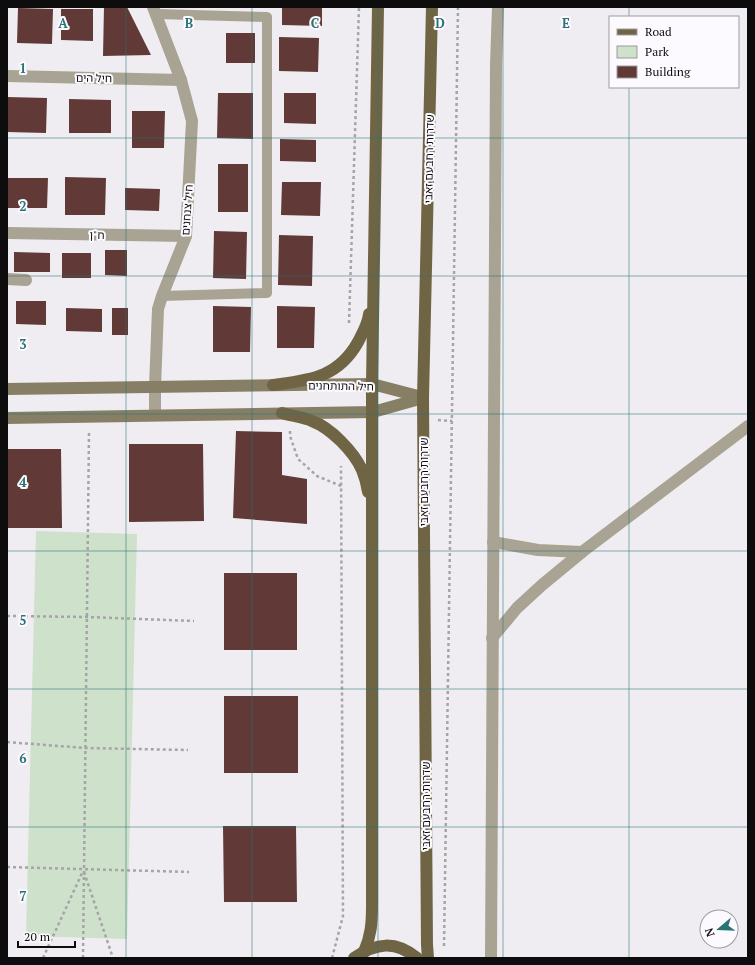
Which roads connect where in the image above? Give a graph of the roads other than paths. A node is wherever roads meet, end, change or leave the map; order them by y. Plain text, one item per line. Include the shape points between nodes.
1 (378, 7) edge
2 (432, 7) edge
3 (498, 7) edge
4 (154, 11) edge
5 (7, 76) edge
6 (181, 80) junction
7 (7, 234) edge
8 (186, 236) junction
9 (373, 273) junction
10 (7, 279) edge
11 (26, 280) dead end
12 (162, 296) junction
13 (372, 384) junction
14 (273, 385) junction
15 (155, 387) junction
16 (7, 389) edge
17 (423, 398) junction
18 (372, 412) junction
19 (287, 414) junction
20 (155, 415) junction
21 (7, 418) edge
22 (748, 426) edge
23 (372, 523) junction
24 (493, 542) junction
25 (582, 552) junction
26 (492, 638) junction
27 (359, 955) edge
28 (417, 958) edge
29 (428, 958) edge
30 (490, 958) edge

1 - 9 main road
2 - 17 main road, שדרות רחבעם זאבי
3 - 24 street
4 - 6 street, חיל צנחנים
4 - 12 lane via 267,17 267,293
5 - 6 street, חיל הים
6 - 8 street, חיל צנחנים via 192,121
7 - 8 street, ח"ן
8 - 12 street, חיל צנחנים
9 - 13 main road
9 - 14 main road via 368,318 362,335 344,361 327,374 309,380
10 - 11 street
12 - 15 street, חיל צנחנים via 158,309
13 - 14 street, חיל התותחנים
13 - 17 street, חיל התותחנים
13 - 18 main road
14 - 15 street, חיל התותחנים
15 - 16 street, חיל התותחנים
15 - 20 street, חיל צנחנים
17 - 18 street
17 - 29 main road, שדרות רחבעם זאבי
18 - 19 street
18 - 23 main road
19 - 20 street
19 - 23 main road via 323,426 347,448 363,471
20 - 21 street
22 - 25 street
23 - 27 main road via 372,924 369,941
24 - 25 street via 538,550
24 - 26 street
25 - 26 street via 517,608
26 - 30 street
27 - 28 main road via 377,946 394,946 410,952

